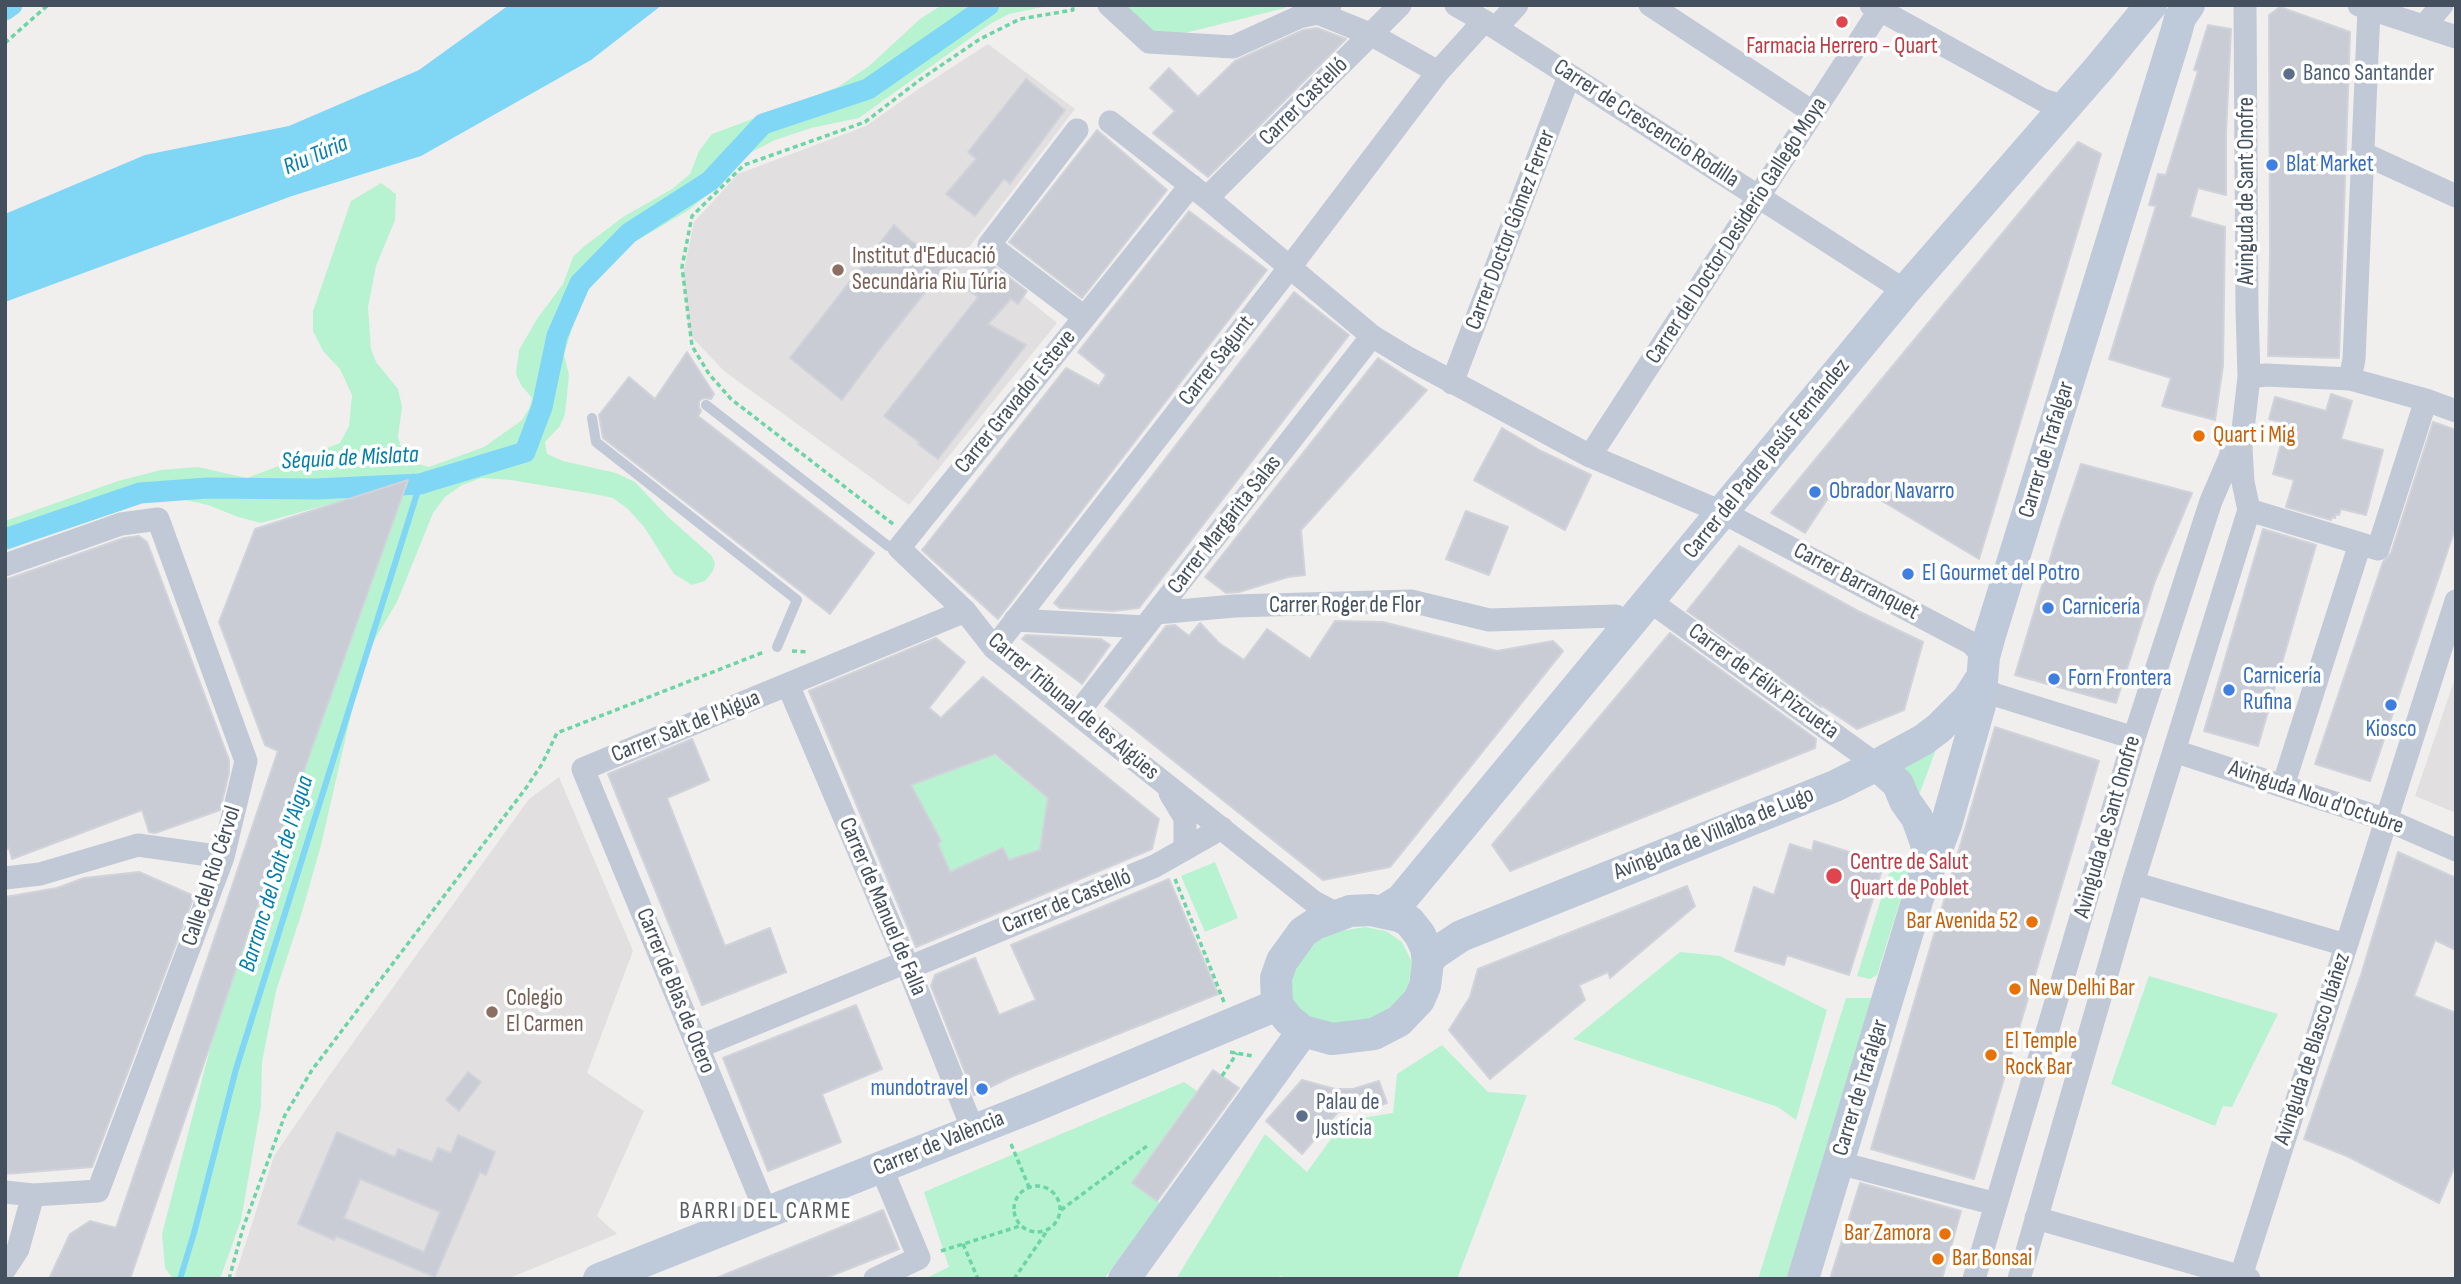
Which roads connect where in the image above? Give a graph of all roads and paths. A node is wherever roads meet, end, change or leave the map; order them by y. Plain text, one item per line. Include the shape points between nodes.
1 (47, 5) edge
2 (1072, 5) edge
3 (1109, 5) edge
4 (1400, 5) edge
5 (1456, 5) edge
6 (1517, 5) edge
7 (1650, 5) edge
8 (2151, 5) edge
9 (2189, 5) edge
10 (2245, 5) edge
11 (2442, 5) edge
12 (1878, 7) edge
13 (2364, 7) edge
14 (1324, 9) edge
15 (1490, 24) junction
16 (2424, 26) junction
17 (1372, 35) junction
18 (2456, 37) edge
19 (5, 43) edge
20 (1438, 72) junction
21 (1569, 76) junction
22 (2065, 107) junction
23 (1814, 113) junction
24 (1110, 122) dead end
25 (1077, 130) dead end
26 (2362, 153) junction
27 (1199, 191) junction
28 (2456, 196) edge
29 (1759, 197) junction
30 (1290, 267) junction
31 (1905, 291) junction
32 (1084, 317) junction
33 (1373, 336) junction
34 (2249, 377) junction
35 (2350, 379) junction
36 (1452, 383) junction
37 (2426, 400) junction
38 (706, 405) dead end
39 (2456, 411) edge
40 (592, 418) dead end
41 (1590, 456) junction
42 (2249, 510) junction
43 (1724, 513) junction
44 (2360, 544) junction
45 (899, 548) junction
46 (5, 565) edge
47 (1654, 595) junction
48 (2456, 601) edge
49 (965, 611) junction
50 (1616, 616) dead end
51 (1015, 620) junction
52 (1151, 620) junction
53 (777, 647) junction
54 (994, 648) junction
55 (815, 651) dead end
56 (1983, 668) junction
57 (789, 685) junction
58 (1077, 714) junction
59 (2134, 738) junction
60 (2174, 751) junction
61 (1877, 765) junction
62 (583, 769) joint
63 (1163, 781) junction
64 (1835, 786) junction
65 (2283, 786) junction
66 (1905, 801) junction
67 (2386, 820) junction
68 (1222, 828) junction
69 (1185, 847) junction
70 (2456, 850) edge
71 (223, 857) junction
72 (1155, 866) junction
73 (5, 878) edge
74 (2133, 883) junction
75 (1918, 898) junction
76 (1383, 911) junction
77 (1337, 914) junction
78 (2346, 945) junction
79 (1428, 962) junction
80 (907, 965) junction
81 (1277, 1005) junction
82 (1303, 1031) junction
83 (1219, 1041) junction
84 (698, 1047) junction
85 (1237, 1053) junction
86 (1283, 1060) junction
87 (1222, 1076) dead end
88 (987, 1125) junction
89 (1147, 1146) dead end
90 (1839, 1163) junction
91 (881, 1167) junction
92 (1029, 1187) junction
93 (5, 1192) edge
94 (33, 1195) junction
95 (1996, 1204) junction
96 (1061, 1210) junction
97 (766, 1212) junction
98 (2036, 1217) junction
99 (1020, 1226) junction
100 (1047, 1231) junction
101 (962, 1244) junction
102 (941, 1251) dead end
103 (5, 1269) edge
104 (2243, 1278) edge
105 (229, 1279) edge
106 (599, 1279) edge
107 (875, 1279) edge
108 (978, 1279) edge
109 (1014, 1279) edge
110 (1124, 1279) edge
111 (1803, 1279) edge
112 (1974, 1279) edge
113 (2019, 1279) edge

1 - 19 path
2 - 45 path via 1073,9 1020,19 980,39 864,122 744,165 692,216 682,267 692,346 709,374 731,399 899,528
3 - 14 street via 1149,42 1233,47
4 - 17 street, Carrer Castelló
5 - 15 street, Carrer de Crescencio Rodilla
6 - 15 street, Carrer Sagunt
7 - 23 street
8 - 22 street, Carrer del Padre Jesús Fernández
9 - 56 street, Carrer de Trafalgar via 2180,18
10 - 34 street, Avinguda de Sant Onofre
11 - 16 street
12 - 22 street via 2043,100
12 - 23 street, Carrer del Doctor Desiderio Gallego Moya
13 - 16 street
13 - 26 street
14 - 17 street
15 - 20 street, Carrer Sagunt
15 - 21 street, Carrer de Crescencio Rodilla
16 - 18 street
17 - 20 street
17 - 27 street, Carrer Castelló
20 - 30 street, Carrer Sagunt
21 - 29 street, Carrer de Crescencio Rodilla
21 - 36 street, Carrer Doctor Gómez Ferrer
22 - 31 street, Carrer del Padre Jesús Fernández
23 - 29 street, Carrer del Doctor Desiderio Gallego Moya
24 - 27 street, Carrer Barranquet
25 - 32 street via 989,245
26 - 28 street
26 - 35 street
27 - 30 street, Carrer Barranquet
27 - 32 street, Carrer Gravador Esteve
29 - 31 street, Carrer de Crescencio Rodilla
29 - 41 street, Carrer del Doctor Desiderio Gallego Moya
30 - 33 street, Carrer Barranquet
30 - 51 street, Carrer Sagunt
31 - 43 street, Carrer del Padre Jesús Fernández
32 - 45 street, Carrer Gravador Esteve
33 - 36 street, Carrer Barranquet
33 - 52 street, Carrer Margarita Salas
34 - 35 street
34 - 42 street, Avinguda de Sant Onofre via 2241,447
34 - 59 street, Avinguda de Sant Onofre via 2230,457 2211,501
35 - 37 street
36 - 41 street, Carrer Barranquet
37 - 39 street
37 - 44 street via 2378,549
38 - 45 lane via 888,546
40 - 53 lane via 596,442 797,600
41 - 43 street, Carrer Barranquet
42 - 44 street
42 - 60 street, Avinguda de Sant Onofre
43 - 47 street, Carrer del Padre Jesús Fernández
43 - 56 street, Carrer Barranquet via 1971,643
44 - 65 street
45 - 49 street
46 - 71 street, Calle del Río Cérvol via 121,524 158,519 246,761
47 - 61 street, Carrer de Félix Pizcueta via 1658,607
47 - 76 street, Carrer del Padre Jesús Fernández via 1401,900
48 - 67 street, Avinguda de Blasco Ibáñez
49 - 54 street, Carrer Tribunal de les Aigües
49 - 57 street
50 - 52 street, Carrer Roger de Flor via 1489,621 1411,601 1234,606
51 - 52 street, Carrer Roger de Flor
51 - 54 street, Carrer Sagunt
52 - 58 street, Carrer Margarita Salas
53 - 55 path
53 - 105 path via 557,733 526,788 312,1070 285,1115
54 - 58 street, Carrer Tribunal de les Aigües
56 - 59 street, Carrer Barranquet via 1987,690 1996,695
56 - 61 street, Avinguda de Villalba de Lugo via 1968,699 1939,728
56 - 75 street, Carrer de Trafalgar via 1980,705 1946,825
57 - 62 street, Carrer Salt de l'Aigua
57 - 80 street, Carrer de Manuel de Falla
58 - 63 street, Carrer Tribunal de les Aigües
59 - 95 street, Avinguda de Sant Onofre
60 - 65 street, Avinguda Nou d'Octubre
60 - 74 street, Avinguda de Sant Onofre
61 - 64 street, Avinguda de Villalba de Lugo
61 - 66 street, Carrer de Trafalgar via 1898,784
62 - 84 street, Carrer de Blas de Otero
63 - 68 street, Carrer Tribunal de les Aigües
63 - 69 street via 1185,818
64 - 66 street via 1874,785
64 - 79 street, Avinguda de Villalba de Lugo via 1461,936
65 - 67 street, Avinguda Nou d'Octubre
66 - 75 street, Carrer de Trafalgar via 1926,843 1927,864
67 - 70 street, Avinguda Nou d'Octubre
67 - 78 street, Avinguda de Blasco Ibáñez
68 - 69 street, Carrer de Castelló
68 - 77 street, Carrer Tribunal de les Aigües via 1314,902
69 - 72 street, Carrer de Castelló
71 - 73 street via 138,845 40,874
71 - 94 street, Calle del Río Cérvol via 98,1191
72 - 80 street, Carrer de Castelló
72 - 83 path via 1160,878 1172,873 1226,1005 1206,1013
74 - 78 street
74 - 98 street, Avinguda de Sant Onofre
75 - 90 street, Carrer de Trafalgar
76 - 77 street
76 - 79 street via 1414,926
77 - 81 street via 1303,932 1291,947 1276,978
78 - 104 street, Avinguda de Blasco Ibáñez
79 - 82 street via 1419,999 1390,1027 1374,1034 1332,1039
80 - 84 street, Carrer de Castelló
80 - 88 street, Carrer de Manuel de Falla
81 - 82 street
81 - 83 street, Carrer de València
82 - 86 street
83 - 85 path
83 - 88 street, Carrer de València
84 - 97 street, Carrer de Blas de Otero
85 - 86 path
85 - 87 path
86 - 110 street
88 - 91 street, Carrer de València
88 - 92 path
89 - 96 path
90 - 95 street
90 - 111 street, Carrer de Trafalgar
91 - 97 street, Carrer de València
91 - 107 street via 919,1258
92 - 96 path via 1051,1190
92 - 99 path via 1018,1196 1013,1211
93 - 94 street
94 - 103 street via 18,1249
95 - 112 street, Avinguda de Sant Onofre
96 - 100 path via 1056,1224
97 - 106 street, Carrer de València
98 - 104 street
98 - 113 street, Avinguda de Sant Onofre
99 - 100 path via 1034,1233
99 - 101 path
100 - 109 path
101 - 102 path
101 - 108 path

